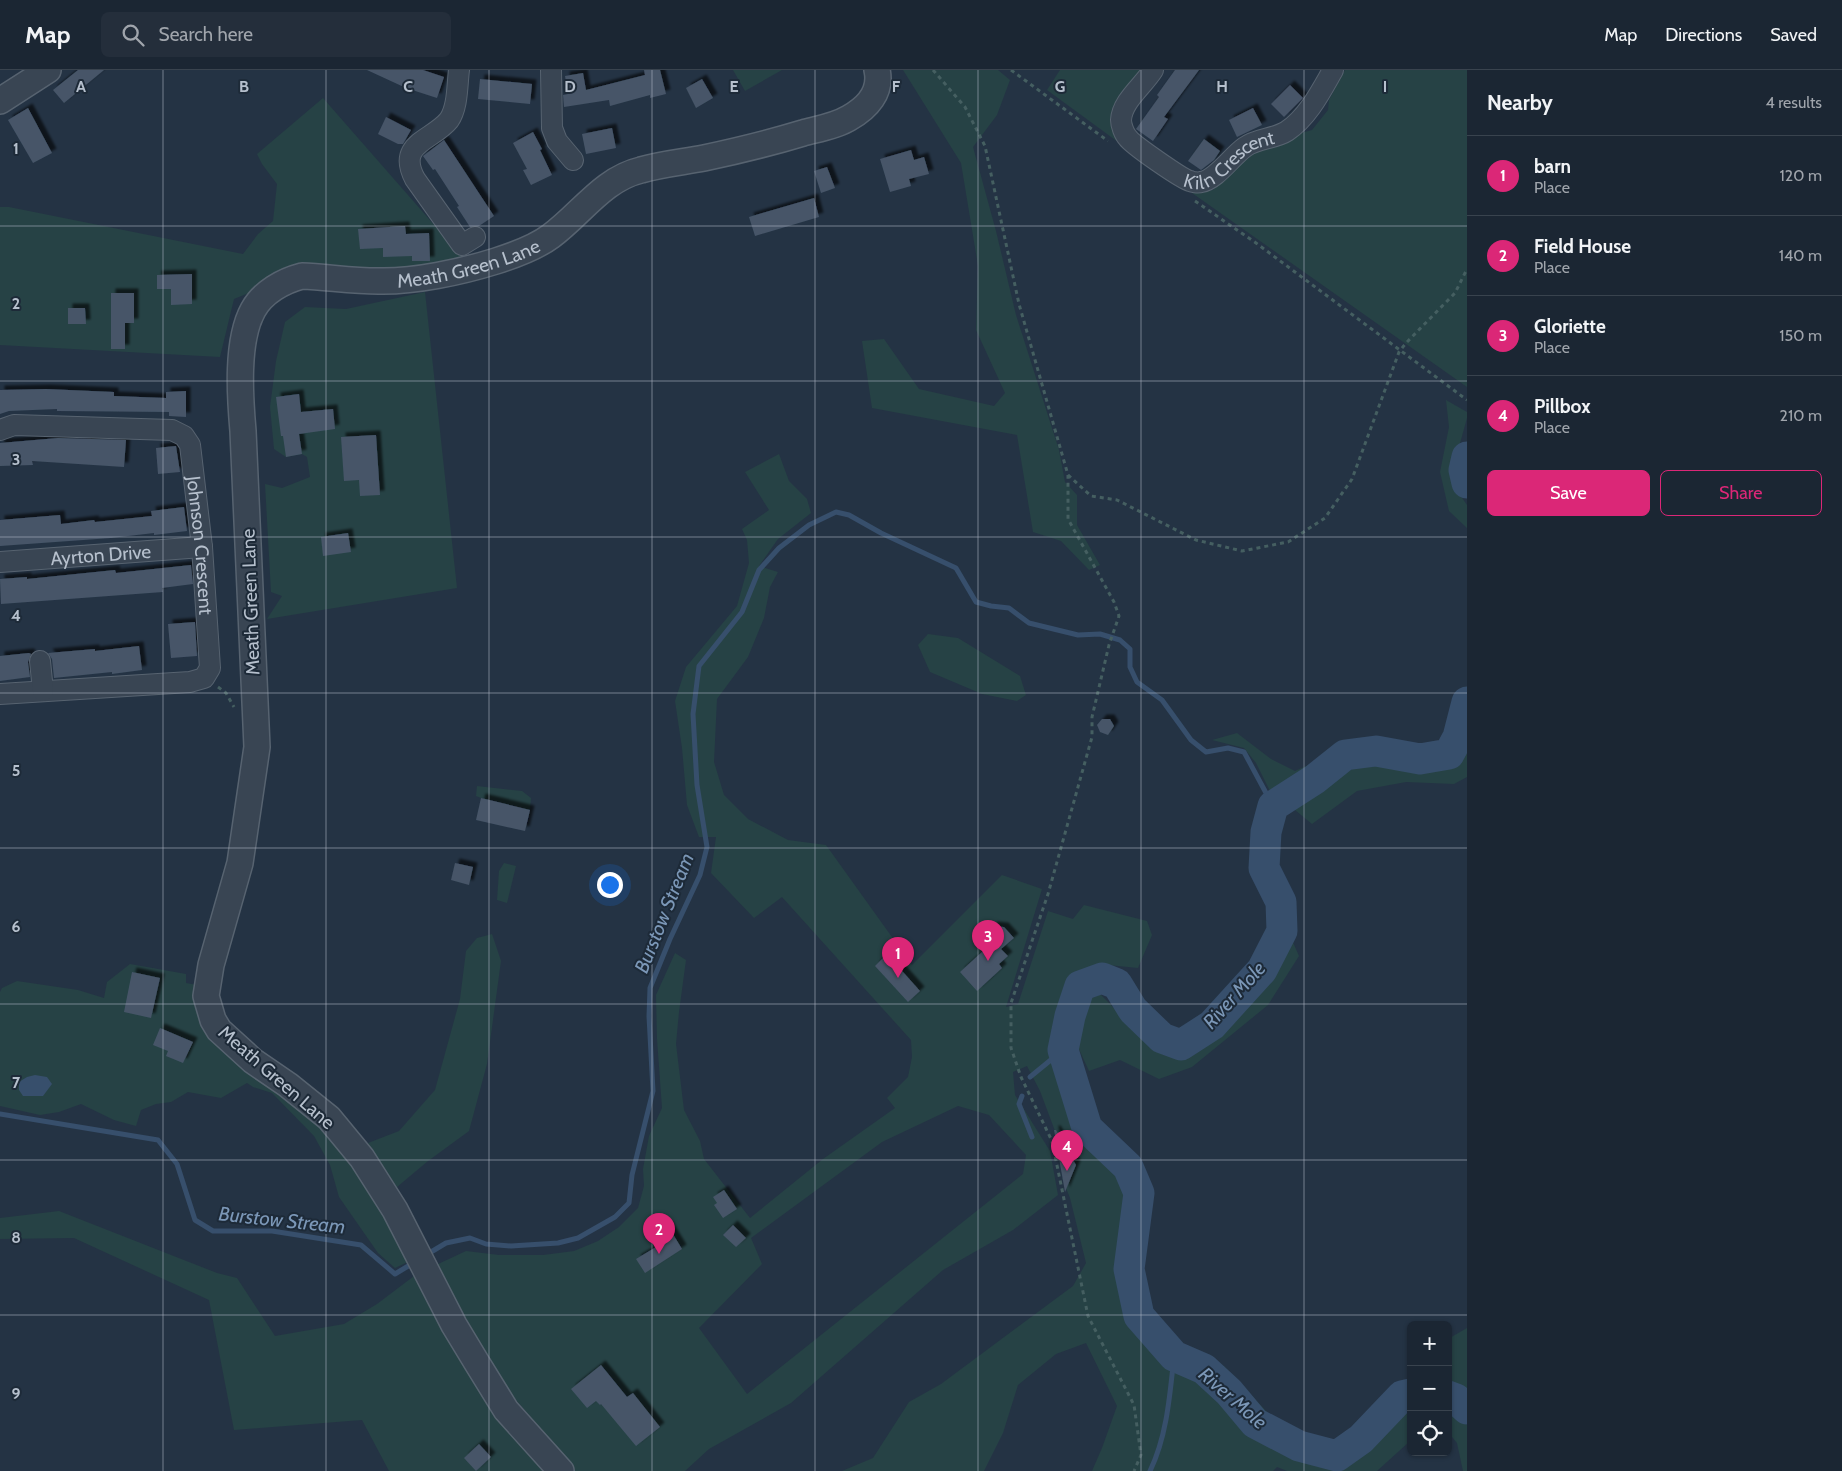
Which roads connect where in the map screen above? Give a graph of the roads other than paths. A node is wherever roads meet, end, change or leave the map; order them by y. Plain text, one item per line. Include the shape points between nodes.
1 (459, 70) edge
2 (552, 70) edge
3 (877, 70) edge
4 (1154, 70) edge
5 (1333, 70) edge
6 (43, 71) edge
7 (0, 101) edge
8 (573, 160) dead end
9 (475, 237) dead end
10 (0, 430) edge
11 (202, 547) junction
12 (0, 562) edge
13 (40, 661) dead end
14 (42, 691) junction
15 (0, 694) edge
16 (560, 1471) edge

1 - 9 street via 454,110 449,120 414,148 409,168 462,245
2 - 8 street via 552,128 556,141
3 - 16 street, Meath Green Lane via 877,90 871,101 849,118 784,139 624,175 551,236 523,252 459,271 398,281 302,276 279,284 266,294 253,310 247,327 240,394 257,747 240,863 211,965 206,996 213,1020 224,1034 253,1062 329,1118 362,1158 395,1210 454,1325 506,1410
4 - 5 street, Kiln Crescent via 1123,109 1120,122 1126,137 1189,181 1202,182 1214,176 1247,145 1288,131 1305,114
6 - 7 street
10 - 11 street, Johnson Crescent via 14,425 172,430 184,436 190,446
11 - 12 street, Ayrton Drive
11 - 14 street, Johnson Crescent via 210,668 204,678 190,682
13 - 14 street
14 - 15 street

